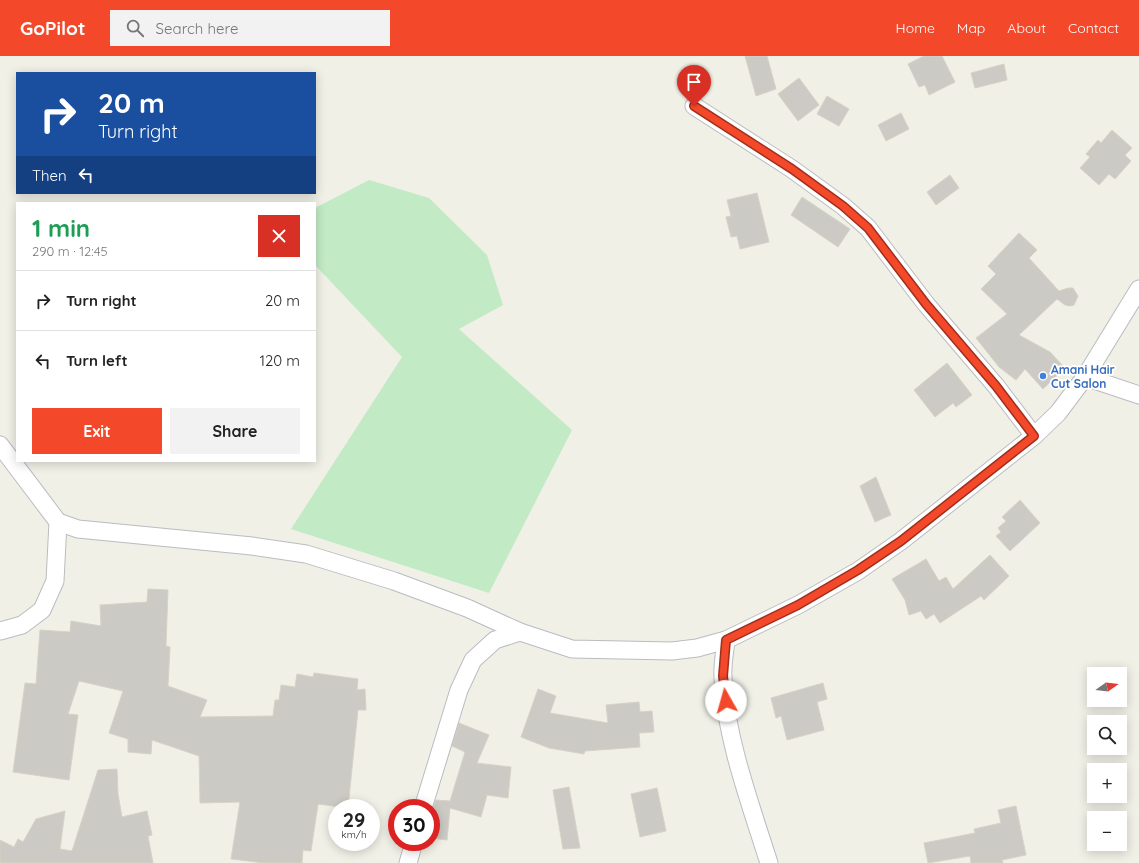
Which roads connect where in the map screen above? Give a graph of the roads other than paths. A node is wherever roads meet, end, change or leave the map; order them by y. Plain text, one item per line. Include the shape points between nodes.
1 (694, 106) dead end
2 (1139, 289) edge
3 (1085, 377) junction
4 (1139, 395) edge
5 (1034, 436) junction
6 (0, 445) edge
7 (58, 522) junction
8 (0, 631) edge
9 (520, 632) junction
10 (726, 640) junction
11 (426, 799) edge
12 (411, 851) edge
13 (408, 863) edge
14 (769, 863) edge

1 - 5 street via 792,169 843,206 868,228 926,304 996,386
2 - 3 street
3 - 4 street
3 - 5 street via 1058,413
5 - 10 street via 901,541 858,570 798,605
6 - 7 street
7 - 8 street via 55,581 42,610 22,626
7 - 9 street via 78,529 252,546 306,554 394,581 467,608
9 - 10 street via 572,649 672,651 697,648
9 - 11 street via 495,640 473,660 457,697
10 - 14 street via 723,676 728,714 742,776
12 - 13 street

